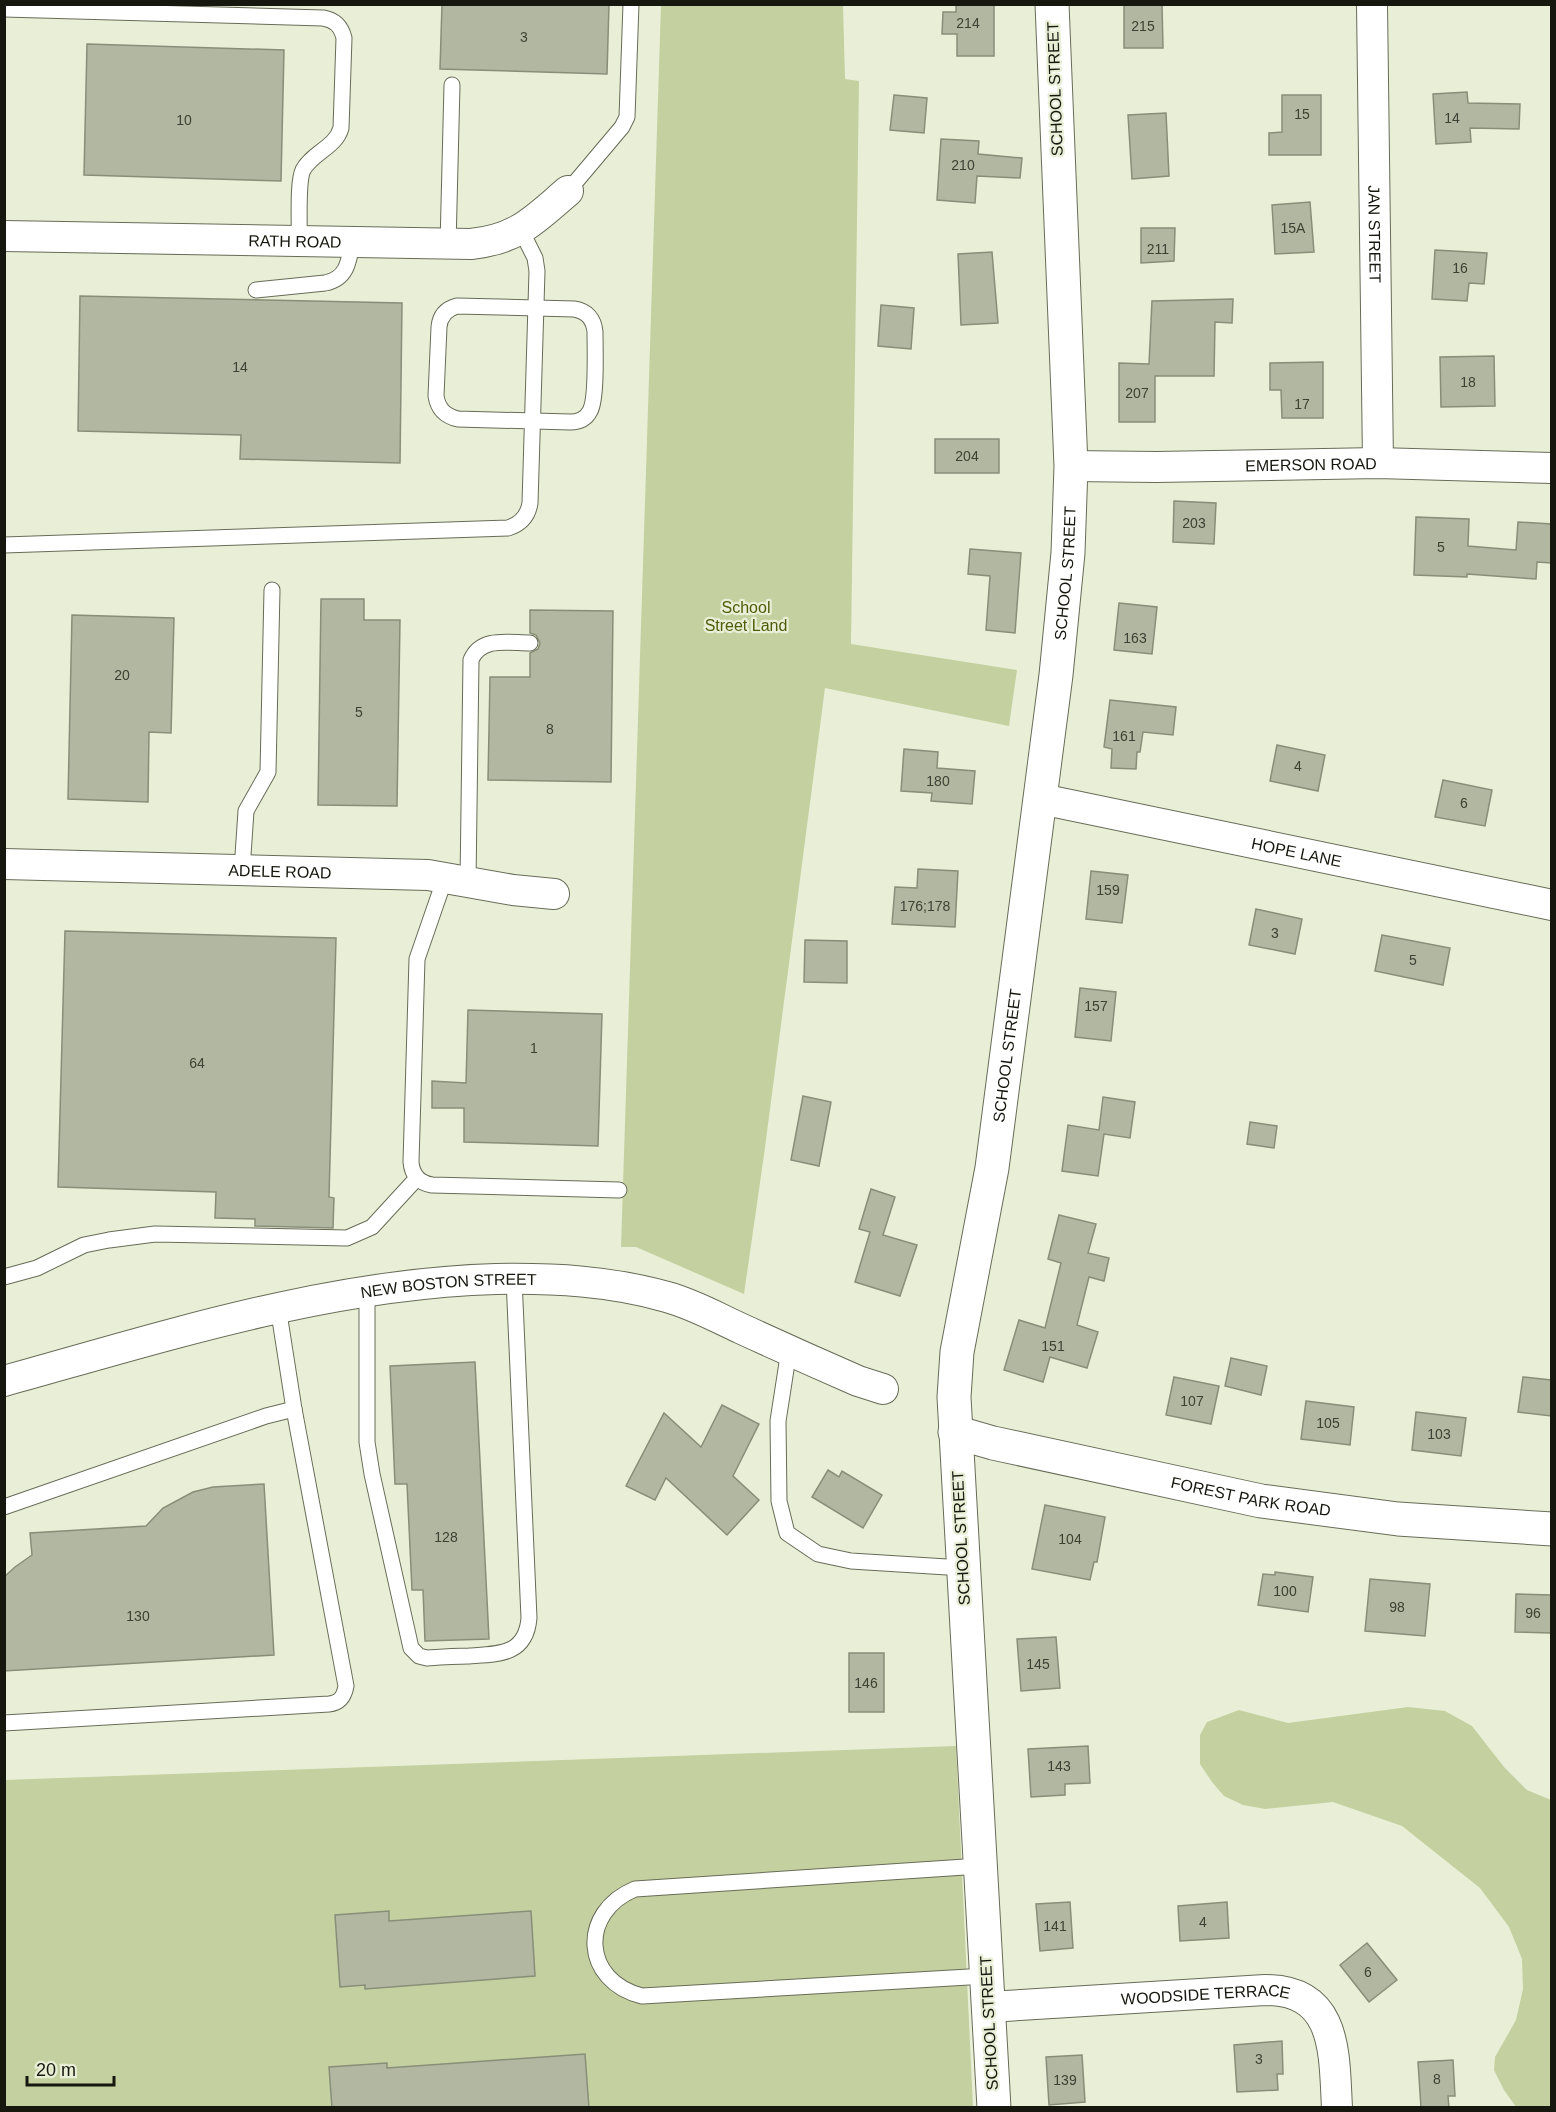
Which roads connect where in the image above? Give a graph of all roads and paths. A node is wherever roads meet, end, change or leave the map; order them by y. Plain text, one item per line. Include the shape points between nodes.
1 (631, 4) edge
2 (1052, 4) edge
3 (1372, 4) edge
4 (4, 9) edge
5 (452, 85) dead end
6 (568, 191) joint
7 (521, 230) junction
8 (4, 236) edge
9 (299, 242) junction
10 (352, 243) junction
11 (448, 245) junction
12 (256, 290) dead end
13 (536, 308) junction
14 (533, 421) junction
15 (1378, 463) junction
16 (1071, 465) junction
17 (1551, 468) edge
18 (4, 545) edge
19 (272, 590) dead end
20 (530, 643) dead end
21 (1041, 799) junction
22 (4, 864) edge
23 (242, 870) junction
24 (457, 880) junction
25 (554, 894) dead end
26 (1551, 905) edge
27 (417, 1178) junction
28 (619, 1190) dead end
29 (4, 1277) edge
30 (514, 1279) junction
31 (367, 1290) junction
32 (278, 1307) junction
33 (789, 1350) junction
34 (4, 1381) edge
35 (883, 1389) dead end
36 (294, 1409) junction
37 (955, 1432) junction
38 (4, 1507) edge
39 (1551, 1529) edge
40 (963, 1568) junction
41 (4, 1723) edge
42 (980, 1866) junction
43 (987, 1991) junction
44 (994, 2108) edge
45 (1337, 2108) edge

1 - 6 lane via 627,117
2 - 16 street, SCHOOL STREET
3 - 15 street, JAN STREET
4 - 9 lane via 323,18 336,23 344,38 341,128 336,139 302,174
5 - 11 lane
6 - 7 street, RATH ROAD
7 - 11 street, RATH ROAD via 488,242
7 - 13 lane via 537,262
8 - 9 street, RATH ROAD
9 - 10 street, RATH ROAD
10 - 11 street, RATH ROAD
10 - 12 lane via 347,267 336,280
13 - 14 lane
13 - 14 lane via 578,310 592,320 595,332 593,401 589,413 579,421
13 - 14 lane via 461,306 445,312 439,327 437,384 438,404 449,417
14 - 18 lane via 529,510 523,521 508,528
15 - 16 street, EMERSON ROAD
15 - 17 street, EMERSON ROAD
16 - 21 street, SCHOOL STREET via 1064,606
19 - 23 lane via 268,766 265,779 246,811
20 - 24 lane via 489,643 478,648 471,660
21 - 26 street, HOPE LANE
21 - 37 street, SCHOOL STREET via 992,1168 957,1352
22 - 23 street, ADELE ROAD
23 - 24 street, ADELE ROAD
24 - 25 street, ADELE ROAD
24 - 27 lane via 417,959 411,1162
27 - 28 lane via 429,1185
27 - 29 lane via 372,1227 347,1238 143,1236 84,1245 37,1268
30 - 31 street, NEW BOSTON STREET
30 - 31 lane via 529,1618 519,1643 509,1651 495,1654 427,1658 411,1648 367,1442
30 - 33 street, NEW BOSTON STREET via 612,1285 670,1298
31 - 32 street, NEW BOSTON STREET
32 - 34 street, NEW BOSTON STREET
32 - 36 lane
33 - 35 street, NEW BOSTON STREET
33 - 40 lane via 778,1421 779,1501 787,1533 818,1554 851,1561
36 - 38 lane
36 - 41 lane via 346,1686 340,1700 329,1704
37 - 39 street, FOREST PARK ROAD via 1261,1501 1398,1519
37 - 40 street, SCHOOL STREET
40 - 42 street, SCHOOL STREET
42 - 43 street, SCHOOL STREET
42 - 43 lane via 635,1889 616,1898 605,1910 595,1945 601,1965 613,1982 642,1996
43 - 44 street, SCHOOL STREET
43 - 45 street, WOODSIDE TERRACE via 1288,1992 1316,2010 1329,2030

